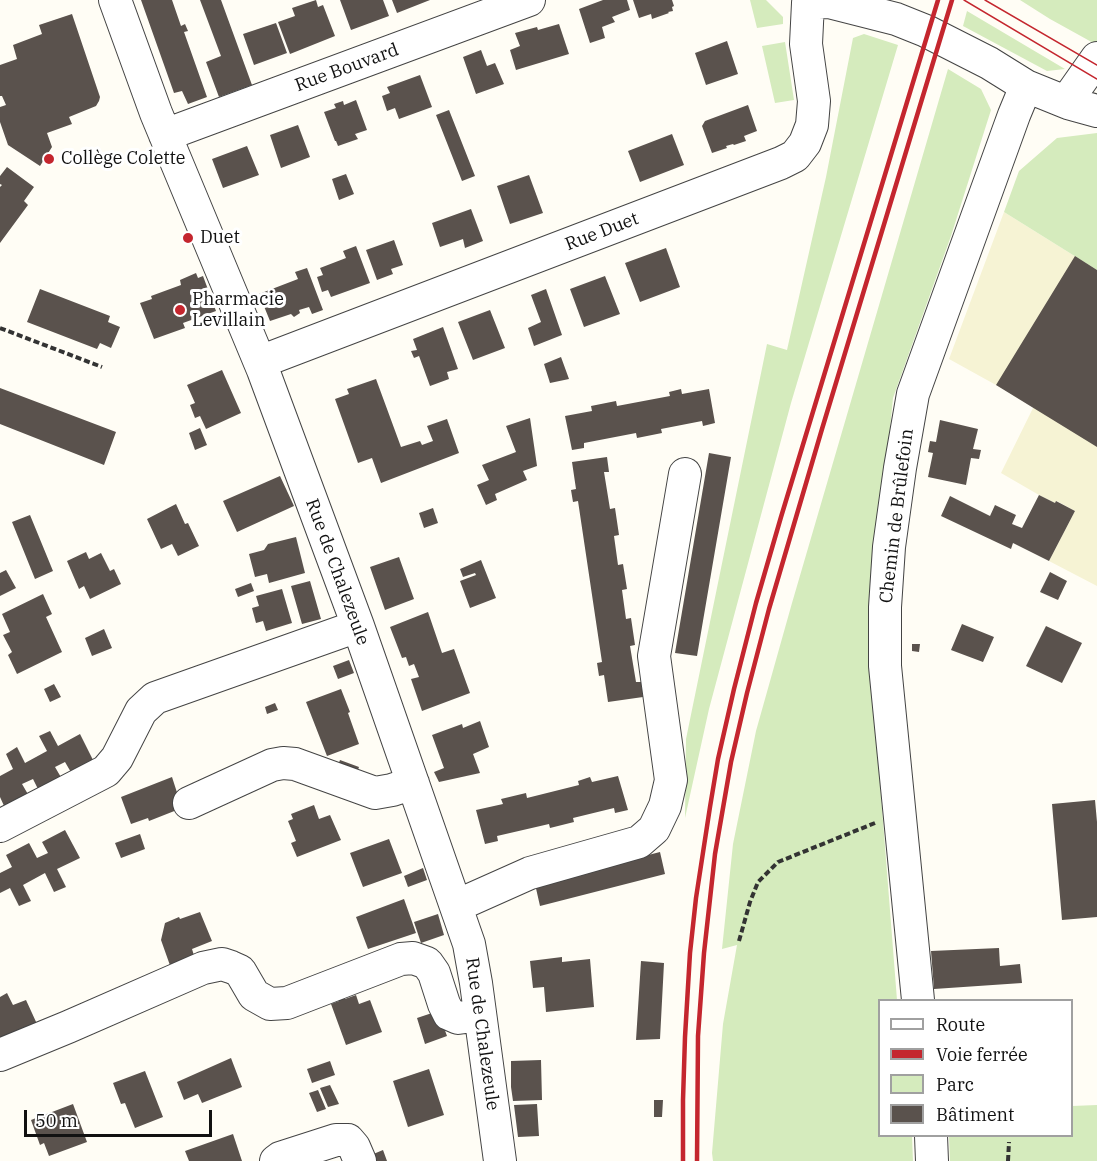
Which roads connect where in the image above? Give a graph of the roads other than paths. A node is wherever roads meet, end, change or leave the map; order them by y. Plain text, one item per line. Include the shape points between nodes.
1 (115, 0) edge
2 (529, 0) edge
3 (807, 1) edge
4 (1097, 58) edge
5 (1026, 86) junction
6 (1082, 107) edge
7 (165, 135) junction
8 (260, 362) junction
9 (686, 474) dead end
10 (358, 626) junction
11 (413, 783) junction
12 (189, 803) dead end
13 (0, 826) edge
14 (456, 906) junction
15 (918, 999) edge
16 (480, 1015) junction
17 (0, 1055) edge
18 (931, 1137) edge
19 (276, 1161) edge
20 (360, 1161) edge
21 (500, 1161) edge
22 (932, 1161) edge

1 - 7 street, Rue de Chalezeule
2 - 7 street, Rue Bouvard
3 - 5 street via 829,2 896,19 989,63
3 - 8 street, Rue Duet via 806,44 814,101 812,125 795,156
4 - 6 street via 1073,92
5 - 6 street
5 - 15 street, Chemin de Brûlefoin via 913,394 889,547 885,666
7 - 8 street, Rue de Chalezeule
8 - 10 street, Rue de Chalezeule
9 - 14 street via 654,656 671,780 654,829 639,842 530,873
10 - 11 street, Rue de Chalezeule
10 - 13 street via 155,698 141,711 106,771
11 - 12 street via 375,793 283,763
11 - 14 street, Rue de Chalezeule
14 - 16 street, Rue de Chalezeule via 469,944
16 - 17 street via 458,1018 449,1014 434,973 427,963 412,958 287,1003 270,1004 254,995 240,971 222,964 203,968
16 - 21 street, Rue de Chalezeule
18 - 22 street
19 - 20 street via 336,1140 348,1140

